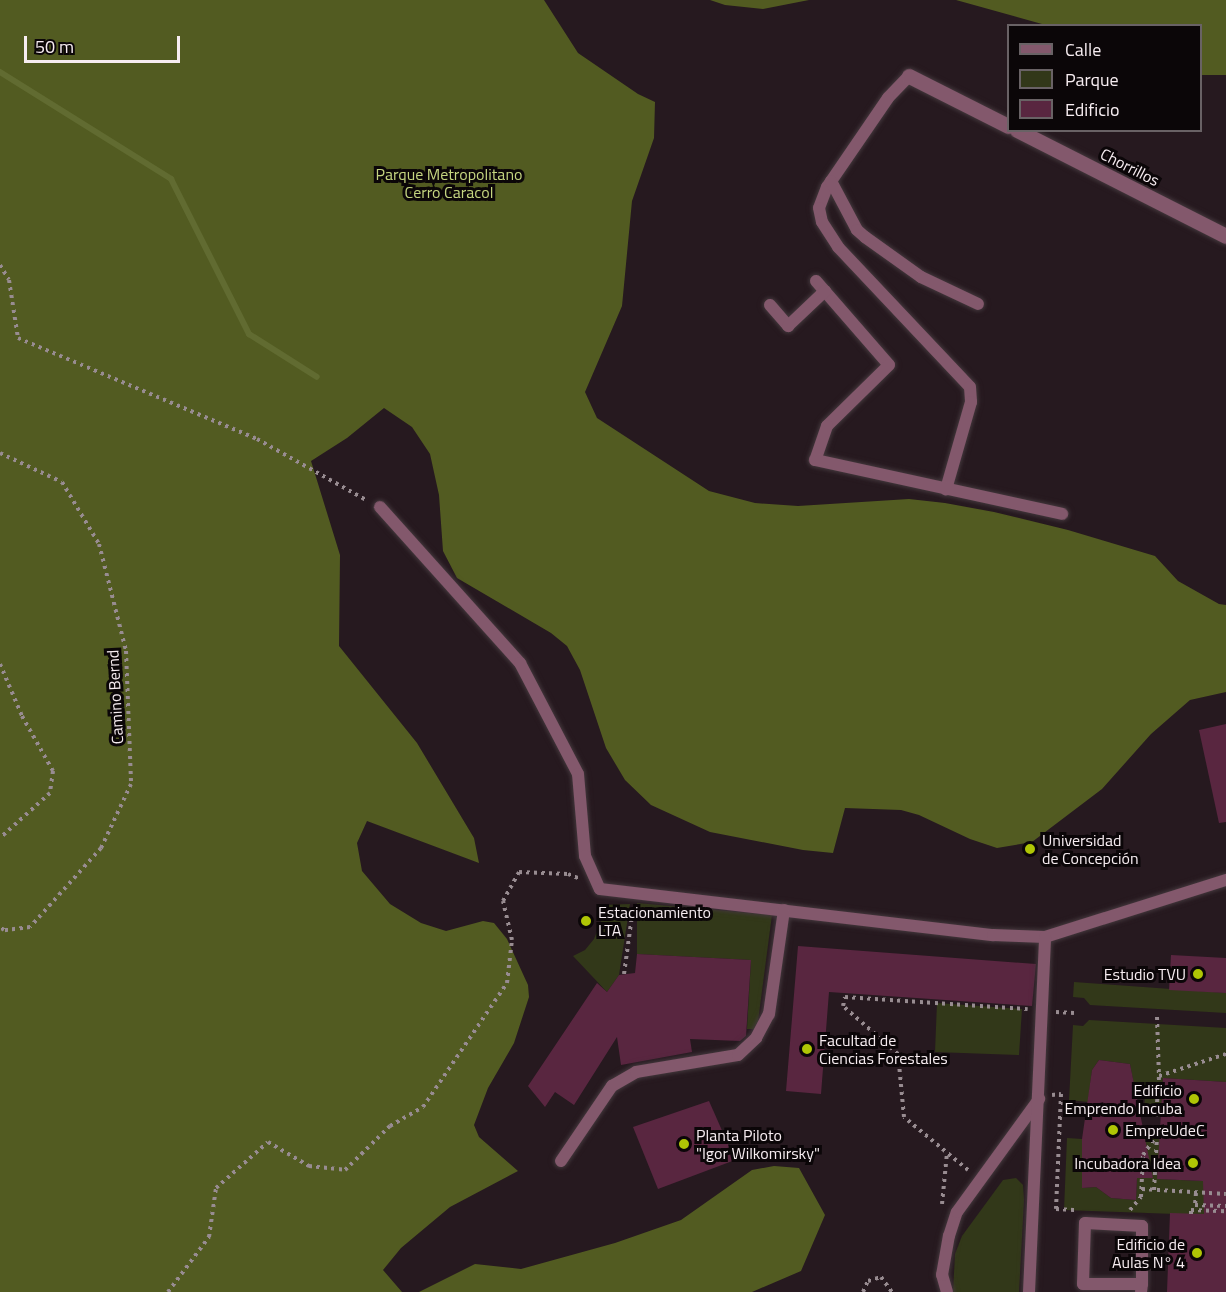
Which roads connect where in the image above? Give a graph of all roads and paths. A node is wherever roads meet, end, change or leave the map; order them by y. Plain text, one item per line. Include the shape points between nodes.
1 (909, 76) joint
2 (1007, 125) edge
3 (1021, 132) edge
4 (831, 182) junction
5 (1226, 236) edge
6 (0, 265) edge
7 (816, 281) dead end
8 (825, 291) junction
9 (978, 304) dead end
10 (770, 305) dead end
11 (0, 453) edge
12 (946, 489) junction
13 (380, 507) joint
14 (1062, 514) dead end
15 (0, 664) edge
16 (0, 838) edge
17 (1226, 880) edge
18 (600, 889) junction
19 (784, 910) junction
20 (633, 914) dead end
21 (0, 927) edge
22 (1045, 937) junction
23 (624, 974) dead end
24 (1043, 1011) junction
25 (1074, 1012) dead end
26 (1157, 1017) dead end
27 (1226, 1054) edge
28 (1159, 1076) junction
29 (1039, 1098) junction
30 (1156, 1117) dead end
31 (561, 1161) dead end
32 (971, 1173) dead end
33 (1142, 1189) junction
34 (1154, 1190) junction
35 (1196, 1193) junction
36 (1226, 1194) edge
37 (1226, 1206) edge
38 (1080, 1210) dead end
39 (1128, 1211) dead end
40 (1226, 1211) edge
41 (1191, 1214) dead end
42 (1141, 1288) edge
43 (168, 1292) edge
44 (863, 1292) edge
45 (892, 1292) edge
46 (947, 1292) edge
47 (1029, 1292) edge

1 - 2 street
1 - 4 lane via 888,98
3 - 5 street, Chorrillos
4 - 9 lane via 857,230 865,237 921,277
4 - 12 lane via 819,208 822,222 838,247 970,387 971,402
6 - 13 path via 9,280 18,338 257,439
7 - 8 lane
8 - 10 lane via 788,326
8 - 12 lane via 889,365 827,426 815,460
11 - 21 path, Camino Bernd via 62,482 99,543 126,651 131,784 101,848 30,927
12 - 14 lane
13 - 18 lane via 520,663 578,774 585,856
15 - 16 path via 22,716 54,771 50,793
17 - 22 lane
18 - 19 lane
18 - 43 path via 568,874 519,872 503,901 512,940 507,983 423,1107 390,1126 345,1170 309,1166 268,1142 216,1188 209,1237
19 - 22 lane via 993,935
19 - 31 lane via 769,1014 756,1038 738,1055 636,1072 612,1086
20 - 23 path
22 - 24 lane
24 - 25 path
24 - 29 lane
24 - 32 path via 845,997 843,1006 897,1054 904,1117
26 - 28 path
27 - 28 path
28 - 30 path
29 - 38 path via 1061,1094 1056,1209
29 - 46 lane via 957,1212 942,1275
29 - 47 lane
33 - 34 path
33 - 34 path via 1143,1155 1157,1136
33 - 39 path via 1141,1197
34 - 35 path
35 - 36 path
35 - 37 path via 1195,1205
40 - 41 path via 1191,1210
42 - 42 lane via 1142,1226 1085,1223 1083,1284
44 - 45 path via 868,1281 881,1277

